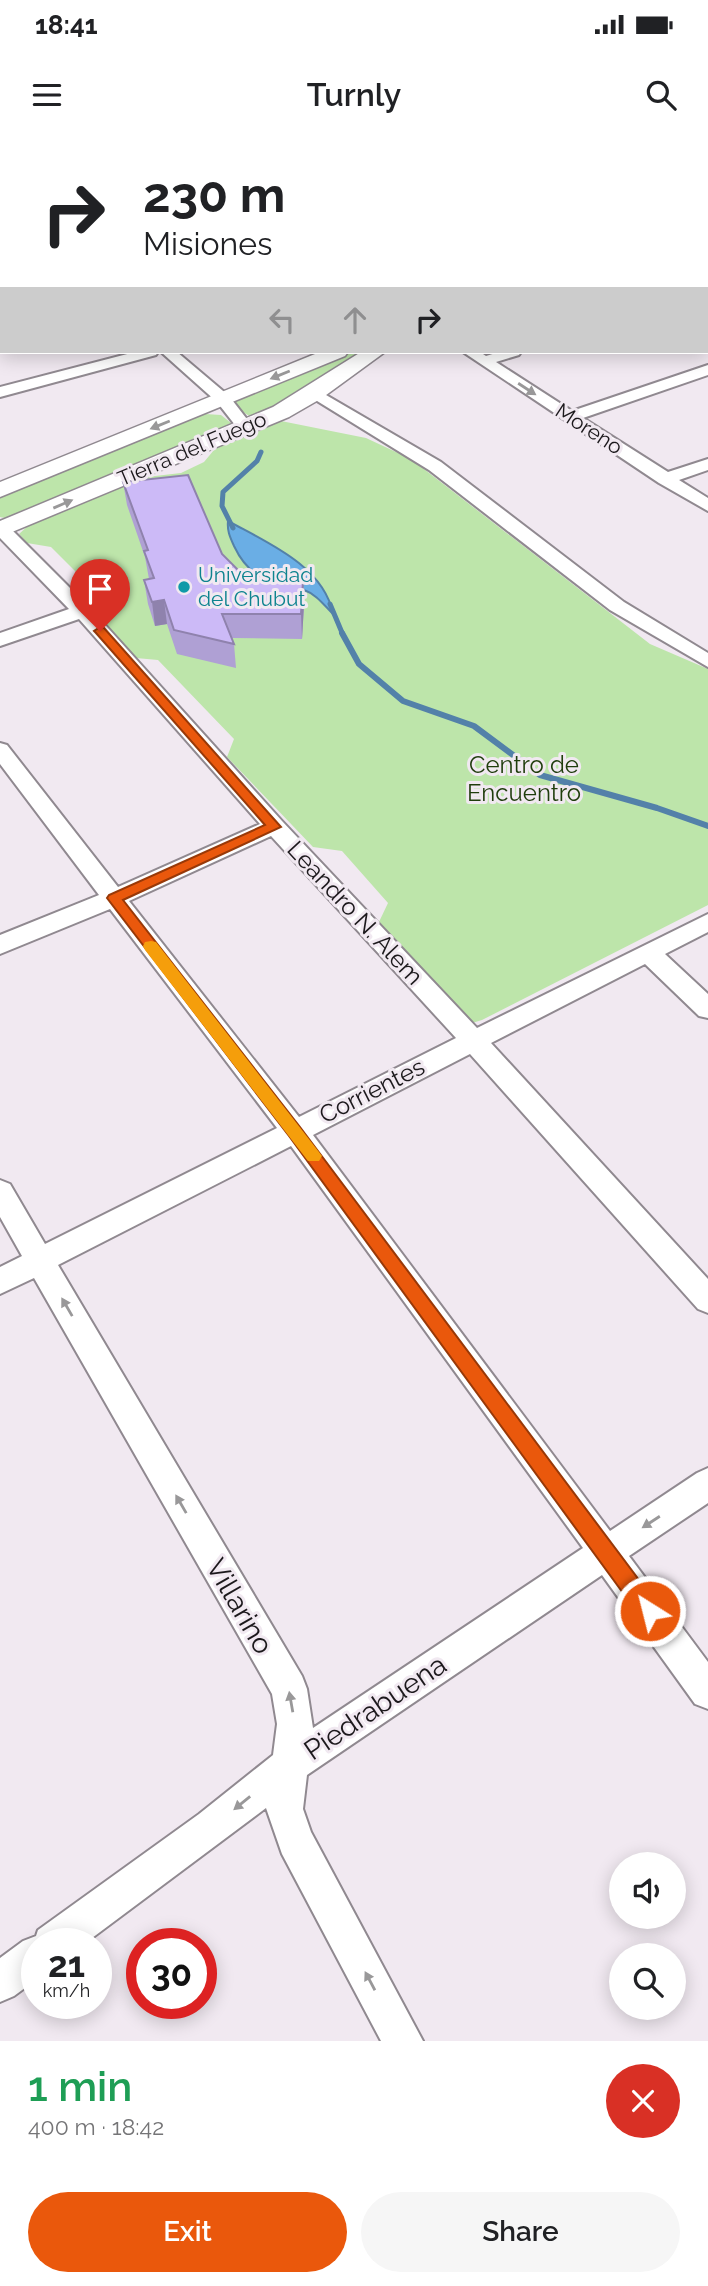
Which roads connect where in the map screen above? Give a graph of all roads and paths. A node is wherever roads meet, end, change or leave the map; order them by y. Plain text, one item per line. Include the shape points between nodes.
1 (143, 354) edge
2 (170, 354) edge
3 (333, 354) edge
4 (372, 354) edge
5 (473, 354) edge
6 (508, 354) edge
7 (485, 361) junction
8 (708, 370) edge
9 (0, 392) edge
10 (314, 393) junction
11 (223, 399) junction
12 (570, 417) junction
13 (245, 427) junction
14 (708, 464) edge
15 (665, 479) junction
16 (0, 490) edge
17 (708, 506) edge
18 (0, 529) edge
19 (82, 611) junction
20 (0, 640) edge
21 (708, 661) edge
22 (0, 750) edge
23 (274, 827) junction
24 (114, 898) junction
25 (708, 922) edge
26 (0, 946) edge
27 (648, 953) junction
28 (708, 1009) edge
29 (473, 1040) junction
30 (295, 1131) junction
31 (0, 1192) edge
32 (40, 1260) junction
33 (0, 1281) edge
34 (708, 1300) edge
35 (708, 1484) edge
36 (606, 1551) junction
37 (708, 1692) edge
38 (289, 1765) junction
39 (74, 1928) edge
40 (21, 1967) edge
41 (0, 1982) edge
42 (403, 2041) edge

1 - 9 street
2 - 11 street
3 -> 11 street, Tierra del Fuego
4 - 10 street, Tierra del Fuego
5 - 7 street, Moreno
6 - 7 street
7 -> 12 street, Moreno
8 - 12 street
10 - 13 street, Tierra del Fuego
10 - 21 street via 435,466 617,606
11 - 13 street
11 -> 16 street, Tierra del Fuego
12 - 15 street, Moreno
18 -> 13 street, Tierra del Fuego
14 - 15 street
15 - 17 street, Moreno
18 - 19 street, Leandro N. Alem
19 - 20 street
19 - 23 street, Leandro N. Alem
22 - 24 street
23 - 24 street
23 - 29 street, Leandro N. Alem
24 - 26 street
24 - 30 street
25 - 27 street, Corrientes
27 - 28 street
27 - 29 street, Corrientes
29 - 30 street, Corrientes
29 - 34 street, Leandro N. Alem
30 - 32 street, Corrientes
30 - 36 street
31 - 32 street, Villarino
32 - 33 street, Corrientes
38 -> 32 street, Villarino via 295,1724 289,1689
35 -> 36 street, Piedrabuena
36 - 37 street
36 - 38 street, Piedrabuena
38 -> 39 street, Piedrabuena
42 -> 38 street, Villarino via 295,1841 284,1809
40 - 41 street

